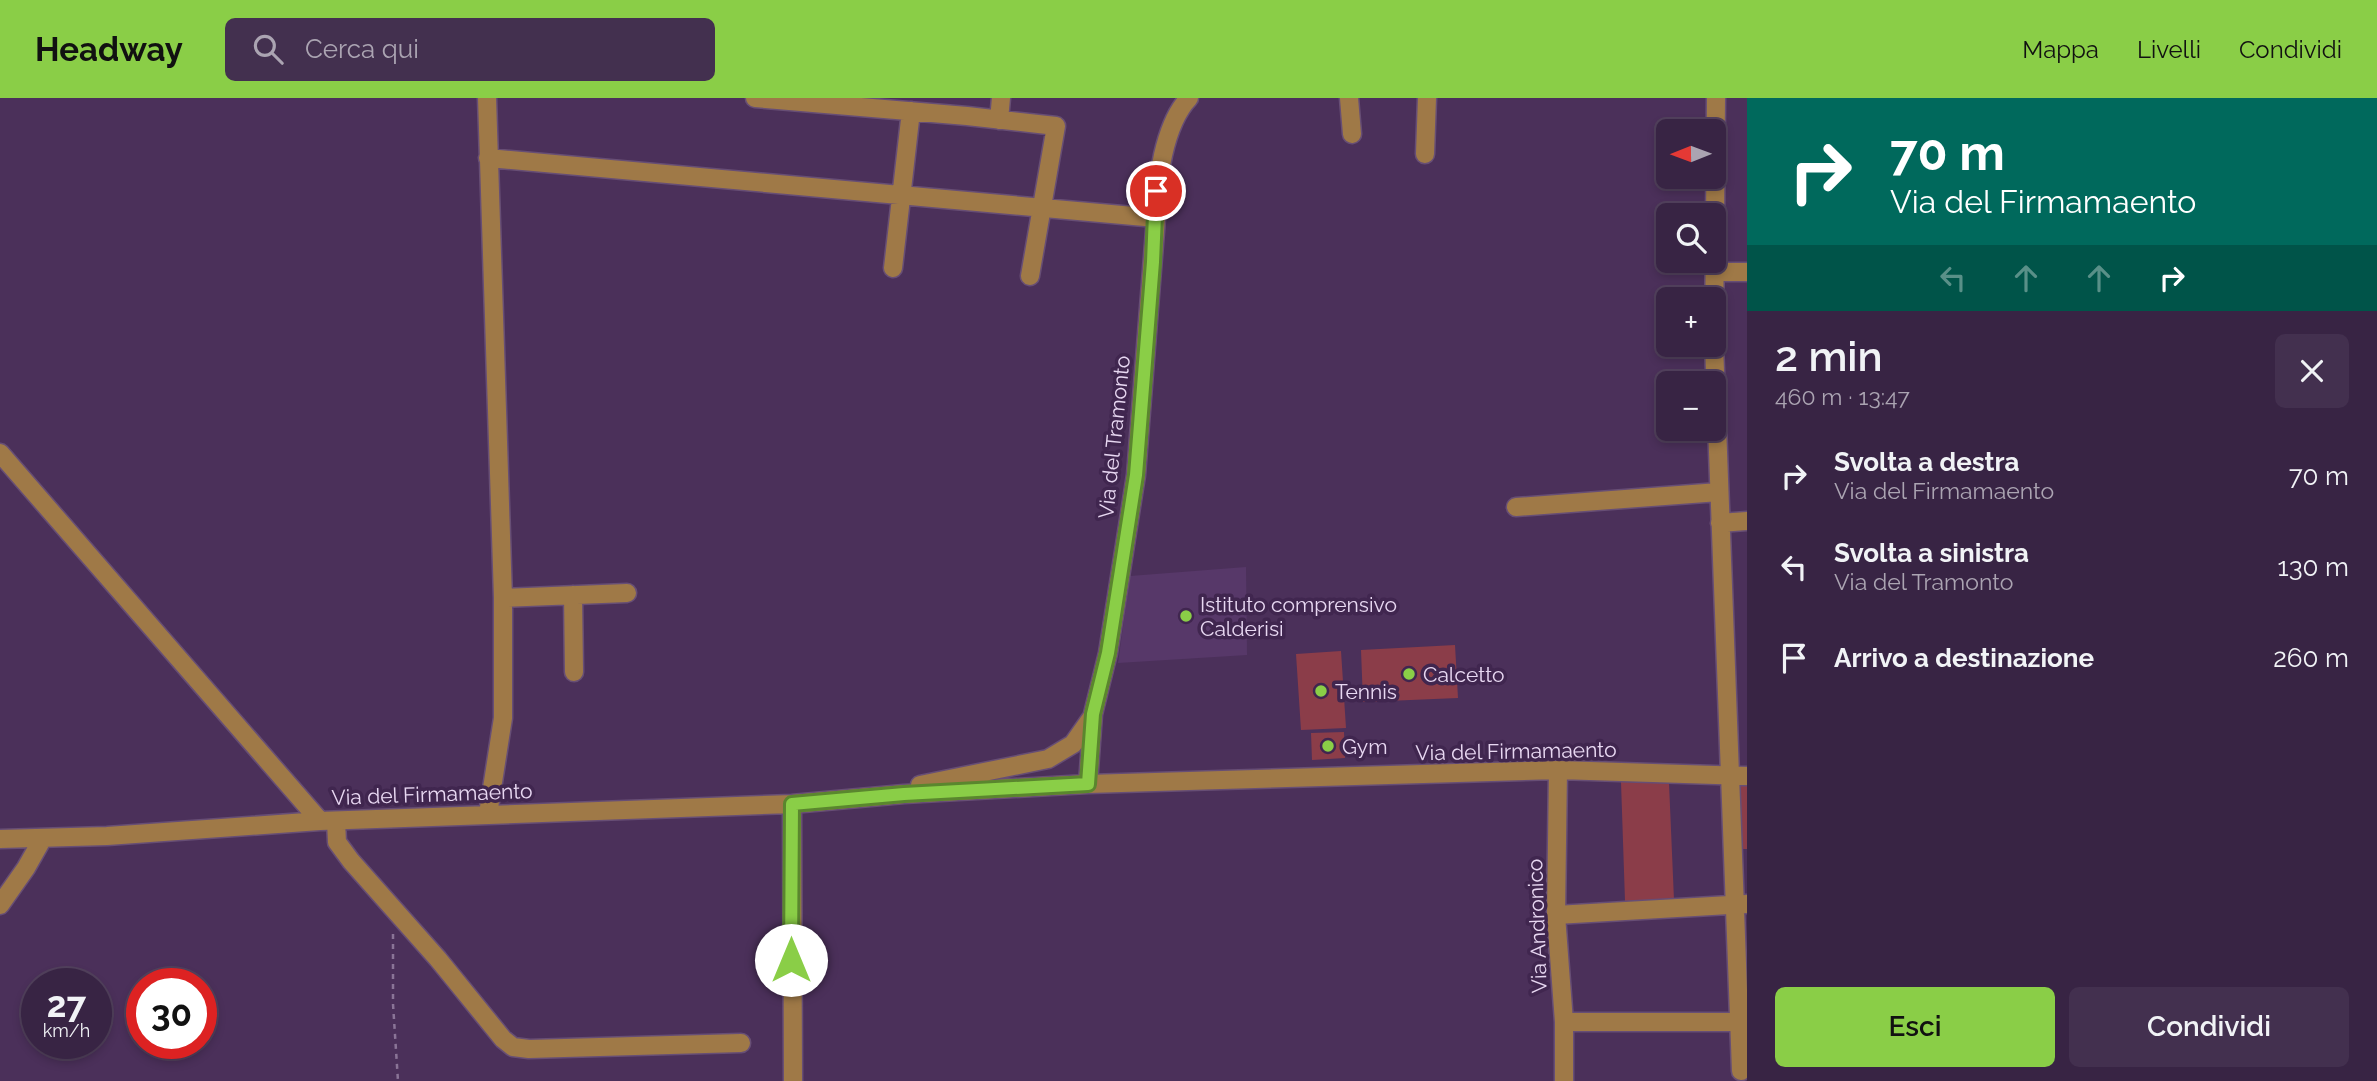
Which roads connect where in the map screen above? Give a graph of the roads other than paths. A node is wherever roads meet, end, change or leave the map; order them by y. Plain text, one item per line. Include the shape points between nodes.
1 (486, 98) edge
2 (755, 98) edge
3 (1001, 98) edge
4 (1189, 98) edge
5 (1349, 98) edge
6 (1427, 98) edge
7 (1716, 98) edge
8 (874, 103) edge
9 (911, 111) junction
10 (999, 120) junction
11 (1352, 134) dead end
12 (1425, 154) dead end
13 (488, 158) junction
14 (903, 196) junction
15 (1715, 203) edge
16 (1043, 208) junction
17 (1156, 218) junction
18 (893, 268) dead end
19 (1726, 272) edge
20 (1747, 272) edge
21 (1715, 273) edge
22 (1030, 276) dead end
23 (0, 453) edge
24 (1719, 492) junction
25 (1516, 508) dead end
26 (1747, 521) edge
27 (1720, 523) junction
28 (627, 593) dead end
29 (573, 595) junction
30 (503, 598) junction
31 (574, 672) dead end
32 (1093, 714) junction
33 (1558, 770) junction
34 (1738, 776) edge
35 (1088, 784) junction
36 (866, 797) junction
37 (792, 804) junction
38 (488, 814) junction
39 (328, 821) junction
40 (43, 838) junction
41 (0, 839) edge
42 (0, 905) edge
43 (1742, 905) edge
44 (1556, 915) junction
45 (1564, 1022) junction
46 (1744, 1022) edge
47 (741, 1043) dead end
48 (1741, 1071) dead end
49 (793, 1081) edge
50 (1564, 1081) edge

1 - 13 street
2 - 8 street
3 - 10 street
4 - 17 street, Via del Tramonto via 1171,129 1156,191
5 - 11 street
6 - 12 street
7 - 15 street
8 - 9 street
9 - 10 street
9 - 14 street
10 - 16 street via 1056,125
13 - 14 street
13 - 30 street
14 - 16 street
14 - 18 street
16 - 17 street
16 - 22 street
17 - 32 street, Via del Tramonto via 1136,475 1108,653
19 - 20 street
21 - 24 street
23 - 39 street
24 - 25 street
24 - 27 street
26 - 27 street
27 - 34 street
28 - 29 street
29 - 30 street
29 - 31 street
30 - 38 street via 503,718
32 - 35 street, Via del Tramonto
32 - 36 street, Via del Firmamaento via 1073,744 1048,759
33 - 34 street, Via del Firmamaento
33 - 35 street, Via del Firmamaento
33 - 44 street, Via Andronico
34 - 43 street
35 - 36 street, Via del Firmamaento
36 - 37 street, Via del Firmamaento
37 - 38 street, Via del Firmamaento
37 - 49 street
38 - 39 street, Via del Firmamaento
39 - 40 street, Via del Firmamaento
39 - 47 street via 351,862 513,1047
40 - 41 street, Via del Firmamaento
40 - 42 street
43 - 44 street
43 - 46 street
44 - 45 street, Via Andronico
45 - 46 street
45 - 50 street, Via Andronico
46 - 48 street

